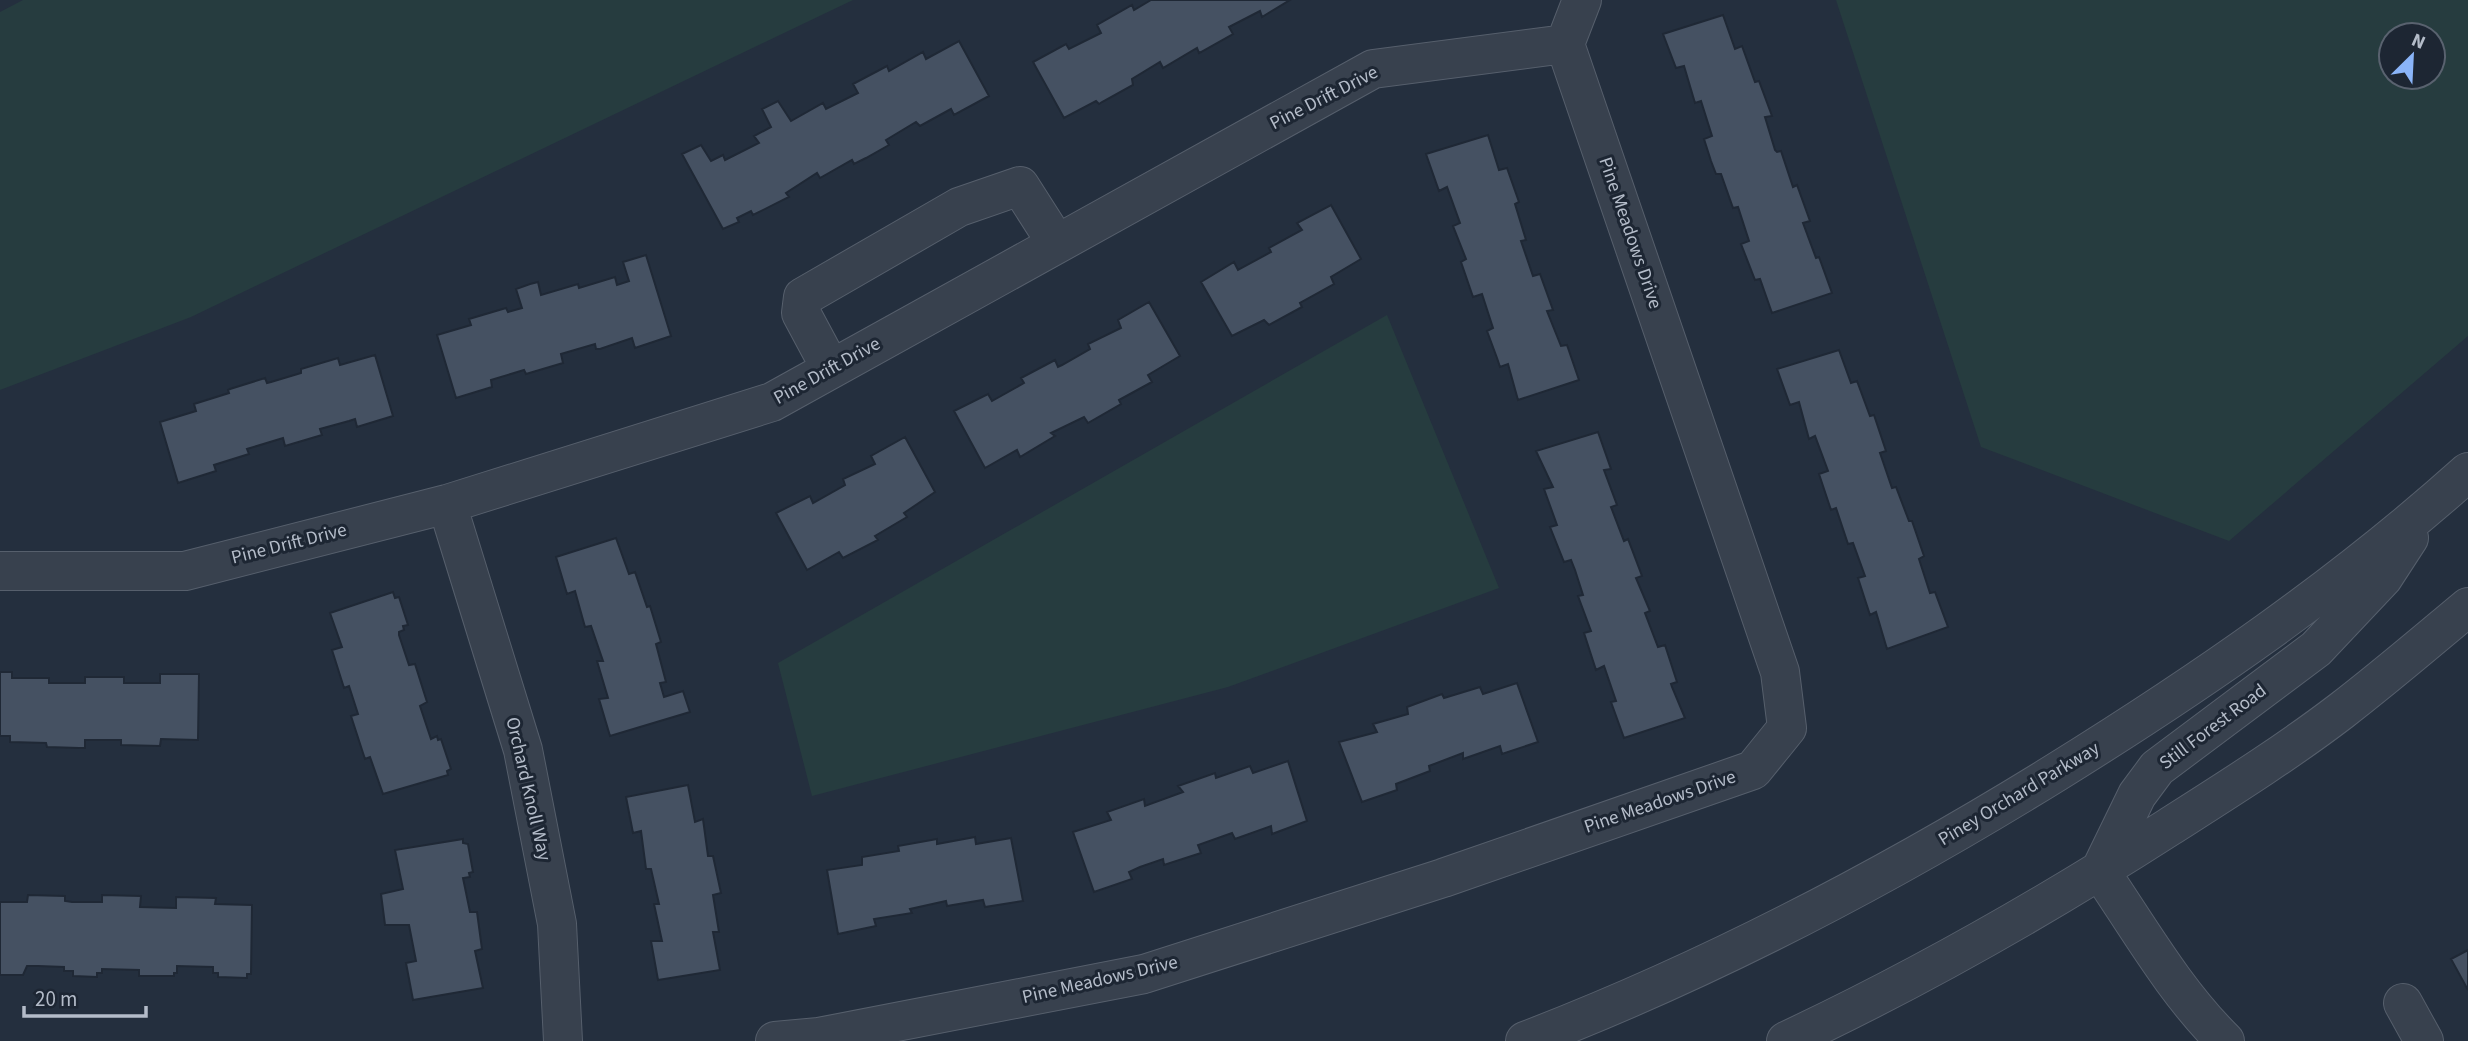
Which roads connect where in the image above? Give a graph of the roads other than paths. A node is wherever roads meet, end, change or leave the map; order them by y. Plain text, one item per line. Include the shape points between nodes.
1 (1582, 0) edge
2 (1565, 44) junction
3 (1057, 244) junction
4 (831, 369) junction
5 (2468, 472) edge
6 (447, 504) junction
7 (2432, 504) junction
8 (0, 571) edge
9 (2468, 607) edge
10 (2100, 871) junction
11 (2403, 1003) dead end
12 (563, 1041) edge
13 (775, 1041) edge
14 (1525, 1041) edge
15 (1786, 1041) edge
16 (2225, 1041) edge
17 (2424, 1041) edge

1 - 2 street
2 - 3 street, Pine Drift Drive via 1373,69
2 - 13 street, Pine Meadows Drive via 1780,671 1787,728 1753,770 1443,878 1144,974 819,1037
3 - 4 street, Pine Drift Drive
3 - 4 street via 1020,186 959,207 803,297 801,313
4 - 6 street, Pine Drift Drive via 772,402
5 - 7 street, Piney Orchard Parkway
6 - 8 street, Pine Drift Drive via 185,571
6 - 12 street, Orchard Knoll Way via 523,750 557,924
7 - 10 street, Still Forest Road via 2383,578 2316,649 2157,768 2137,795
7 - 14 street, Piney Orchard Parkway via 2315,598 2146,717 1963,830 1788,924 1600,1012
9 - 10 street via 2340,712
10 - 15 street via 2007,926
10 - 16 street via 2166,968
11 - 17 street

